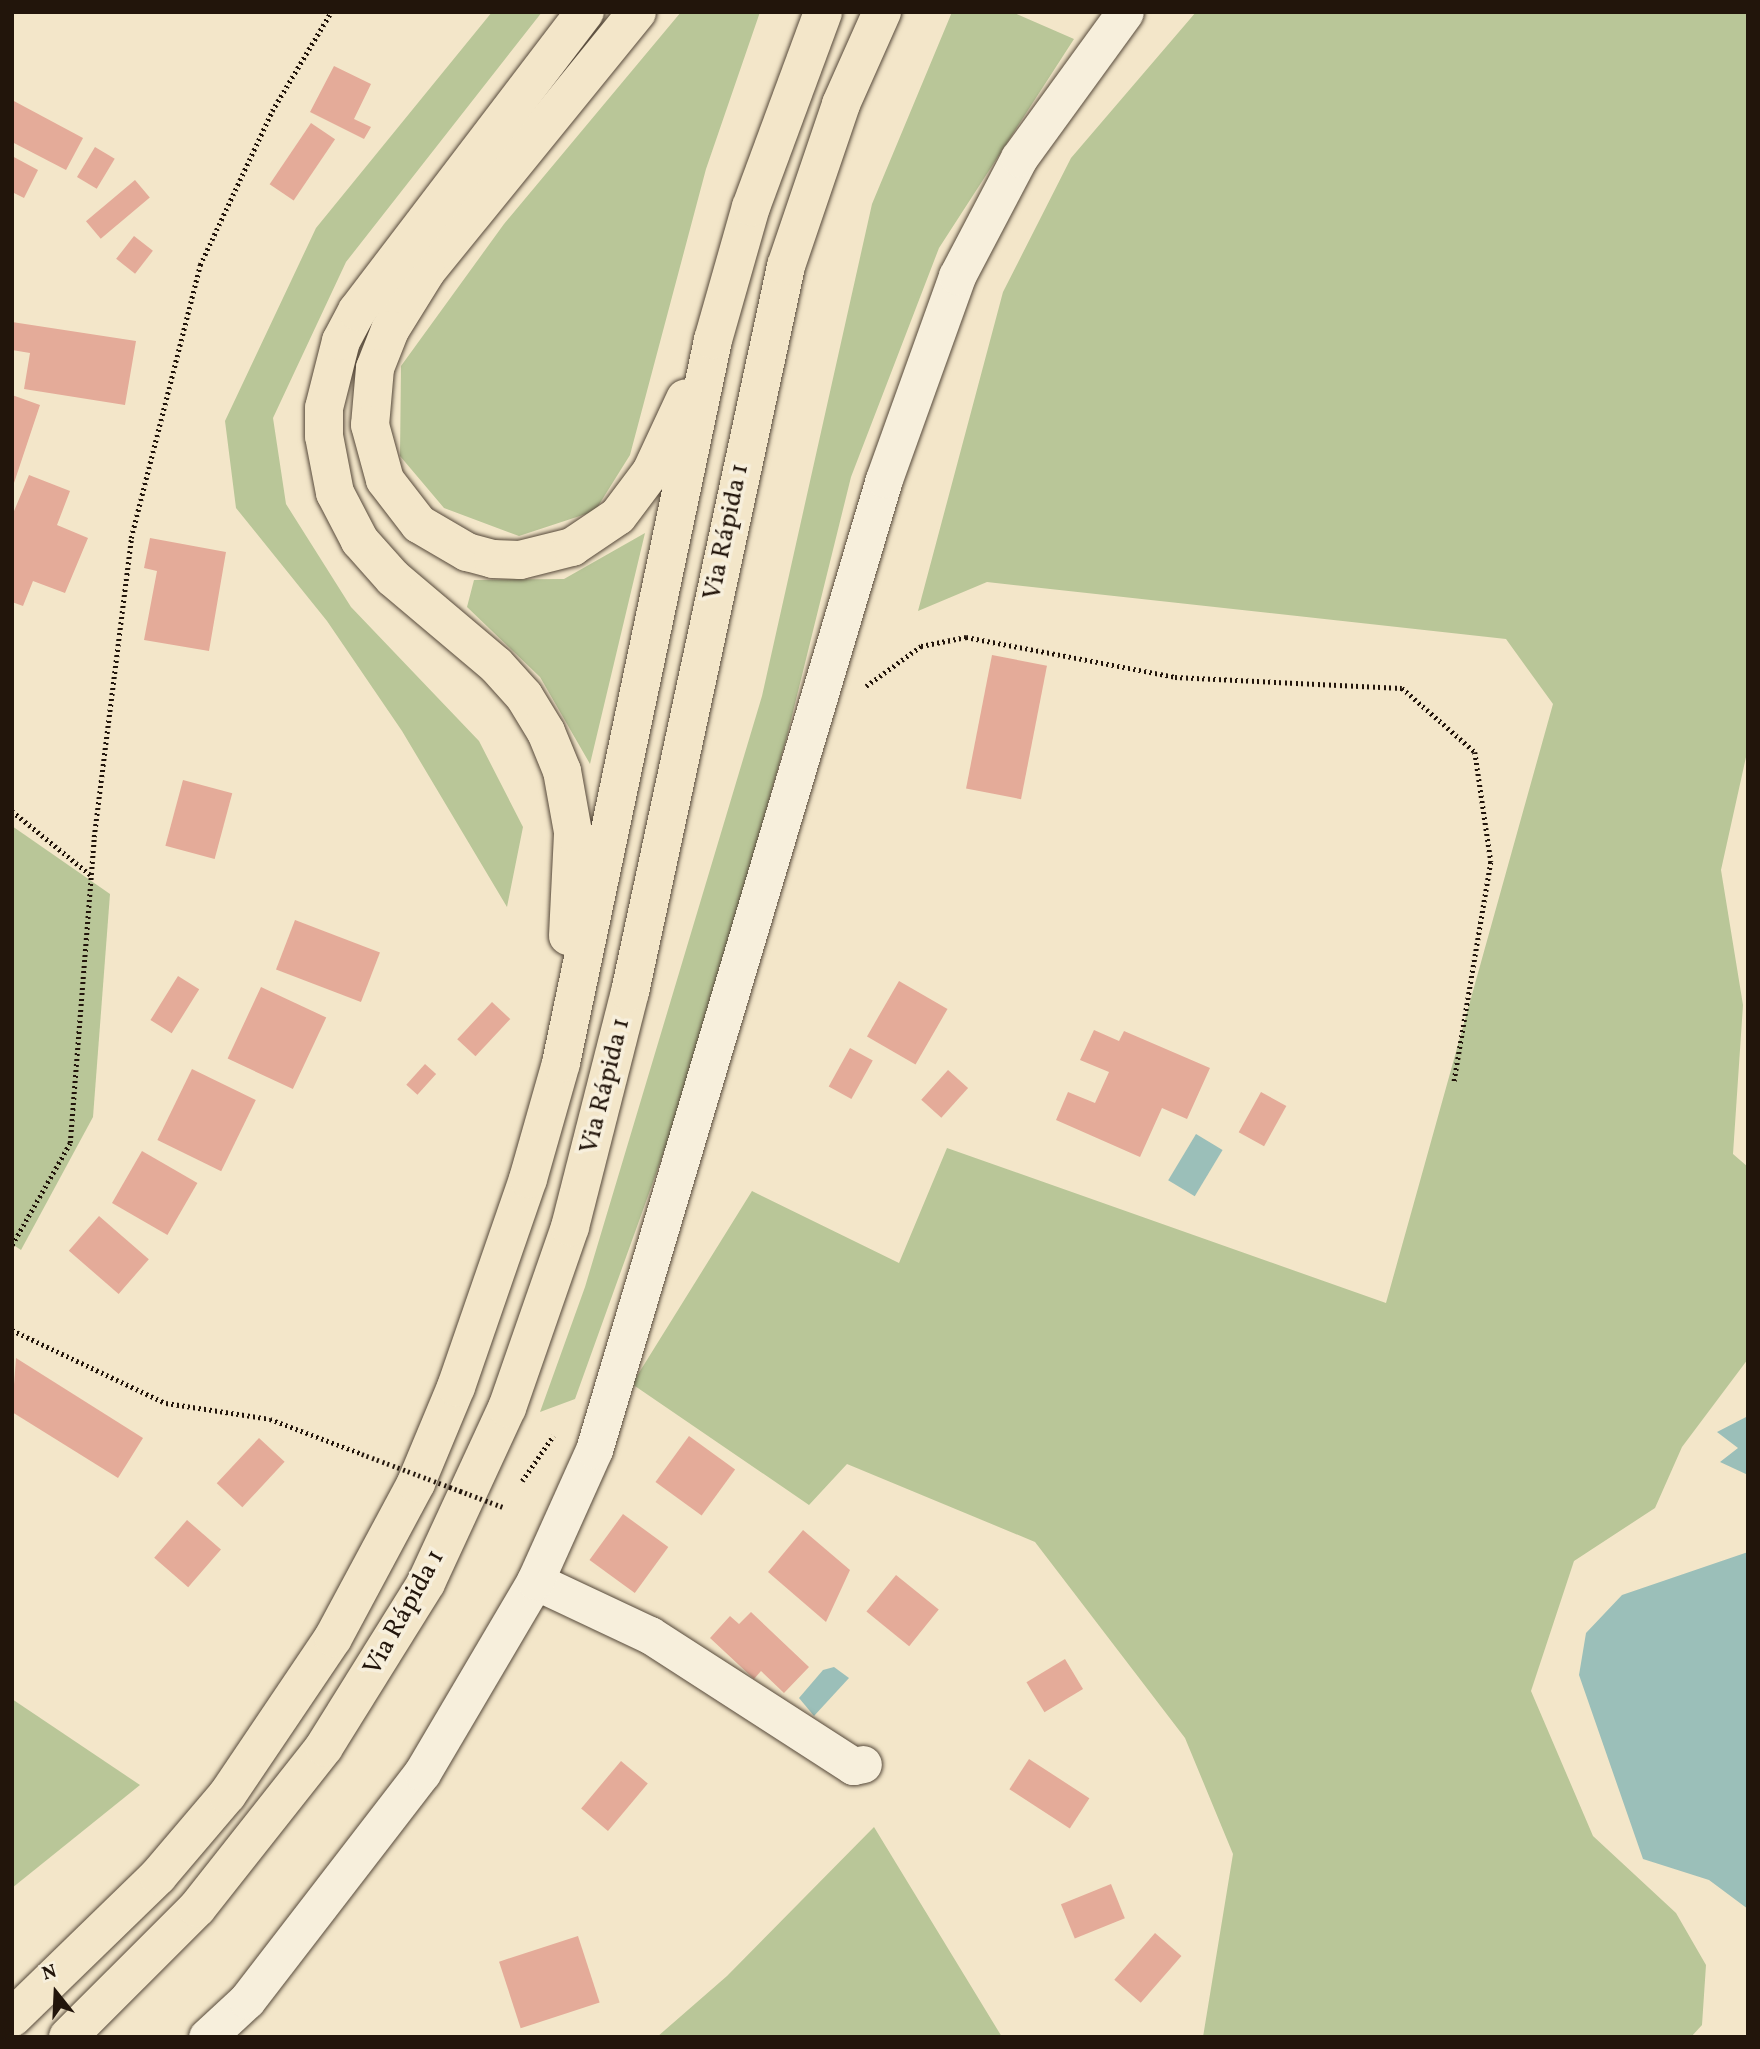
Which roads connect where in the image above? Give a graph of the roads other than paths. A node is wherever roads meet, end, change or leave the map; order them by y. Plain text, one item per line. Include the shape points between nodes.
1 (585, 12) edge
2 (637, 12) edge
3 (823, 12) edge
4 (882, 12) edge
5 (1125, 12) edge
6 (713, 340) junction
7 (561, 1063) junction
8 (535, 1581) junction
9 (863, 1764) dead end
10 (12, 2018) edge
11 (68, 2037) edge
12 (208, 2037) edge

1 - 7 highway via 357,311 341,341 324,408 324,436 335,493 360,541 393,578 496,665 524,696 562,771 573,832
2 - 6 highway via 426,272 390,330 370,396 374,453 400,504 441,540 493,559 520,560 572,547 597,534 636,496
3 - 6 highway, Via Rápida 1 via 751,206
4 - 11 highway, Via Rápida 1 via 833,127 786,266 630,992 570,1227 508,1408 425,1583 324,1748 197,1908
5 - 8 street via 1019,158 957,276 884,479 594,1450
6 - 7 highway, Via Rápida 1
7 - 10 highway, Via Rápida 1 via 528,1179 456,1387 416,1483 333,1638 227,1795 158,1876
8 - 9 street via 650,1635 853,1766
8 - 12 street via 422,1773 247,2000

